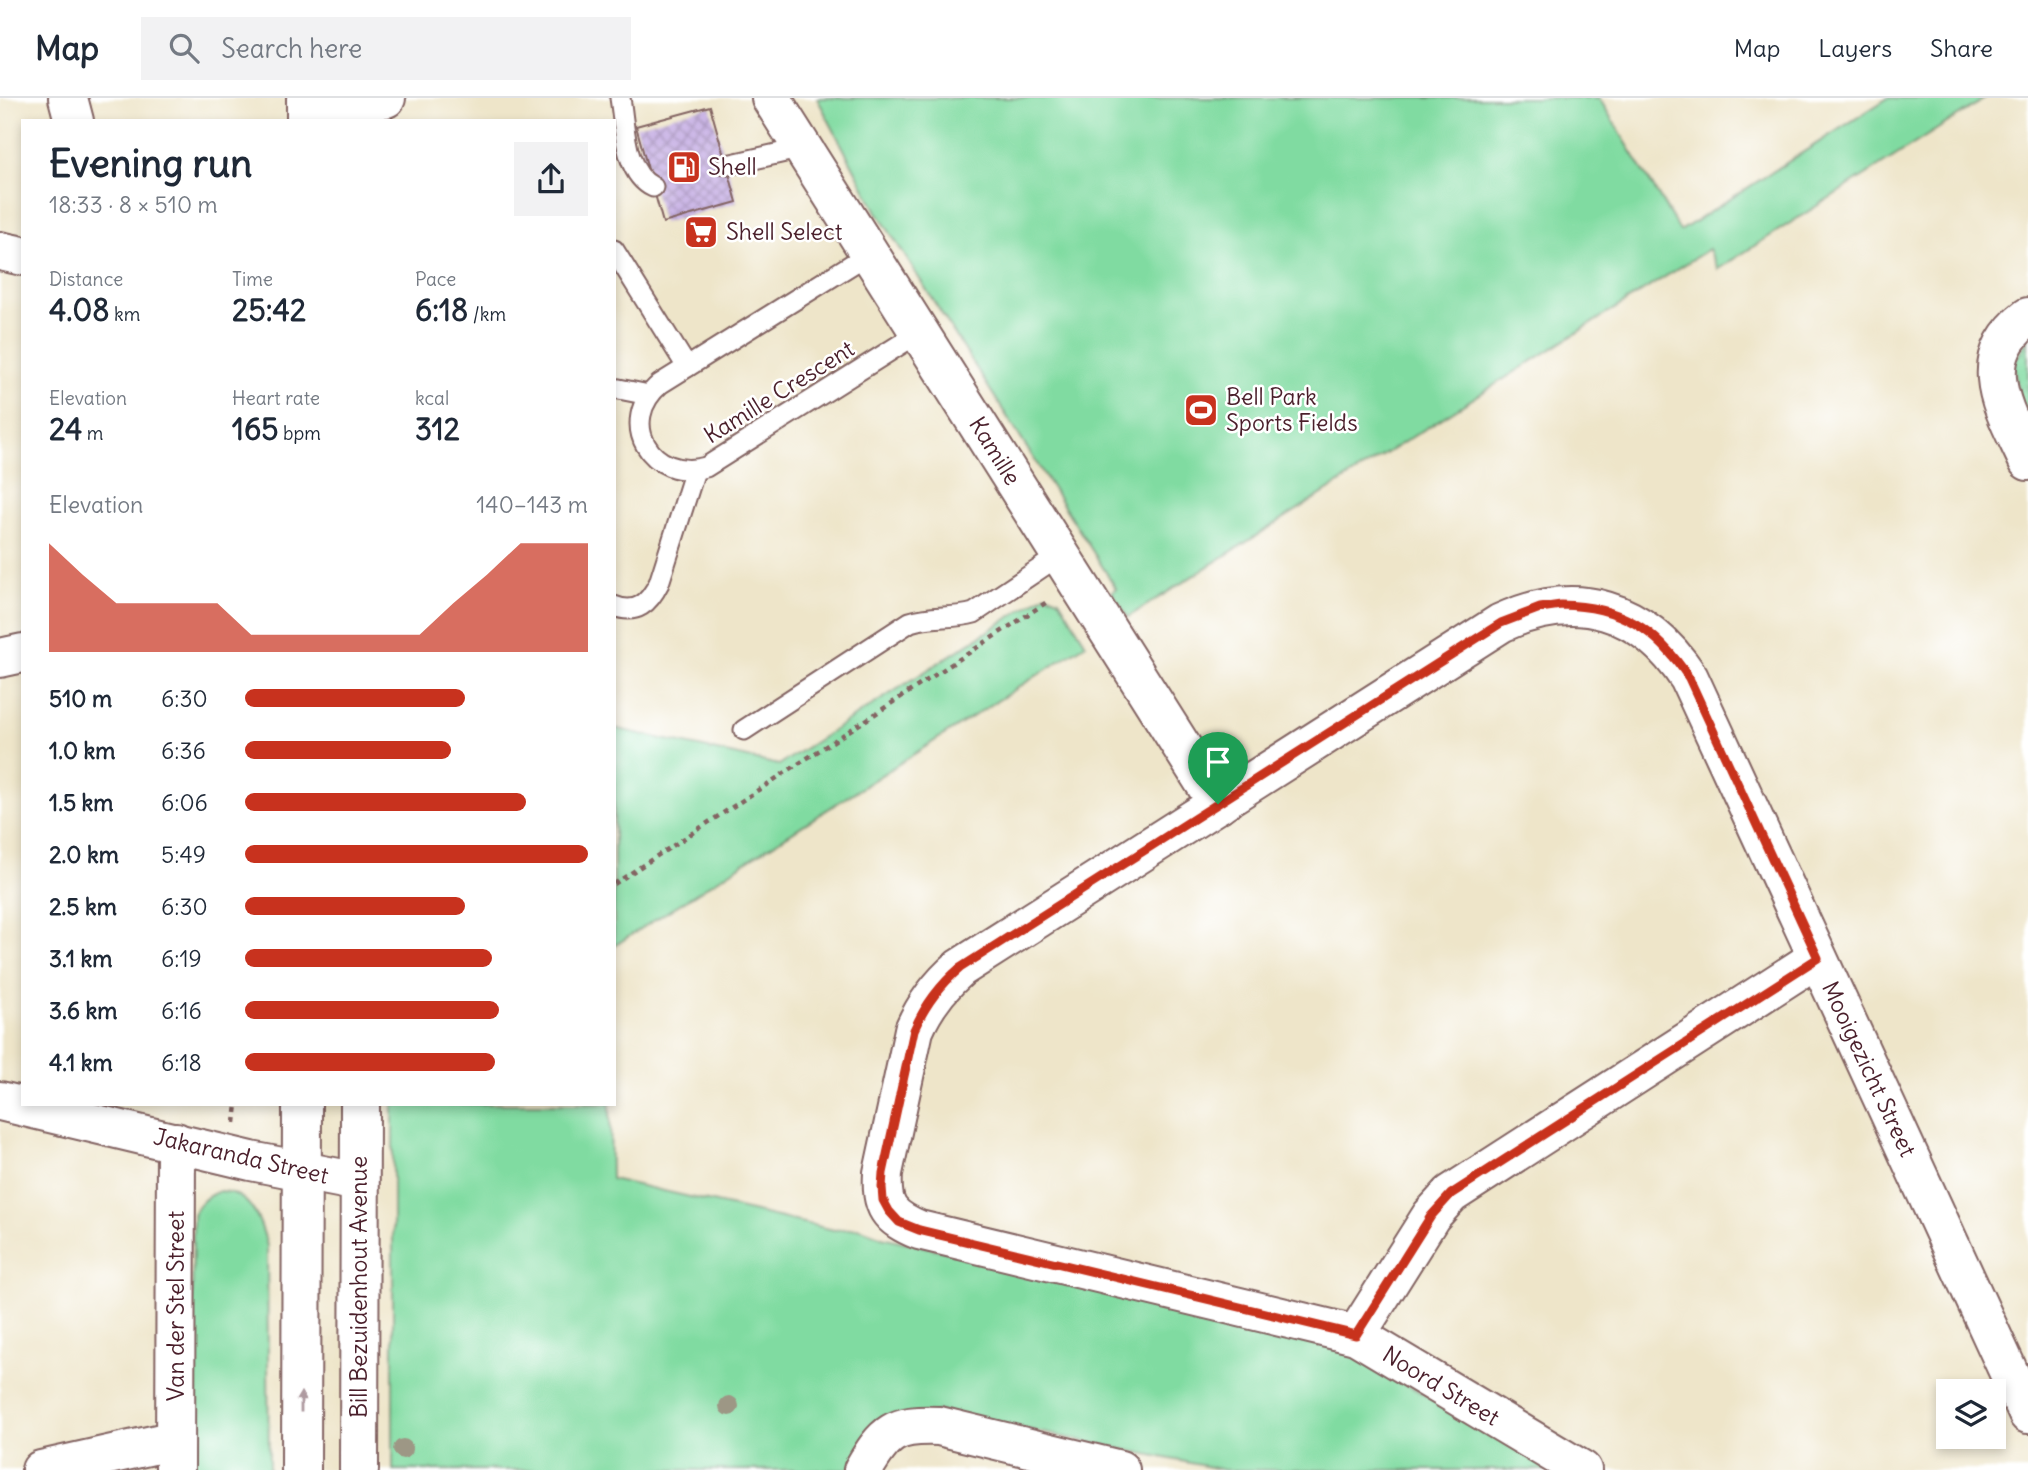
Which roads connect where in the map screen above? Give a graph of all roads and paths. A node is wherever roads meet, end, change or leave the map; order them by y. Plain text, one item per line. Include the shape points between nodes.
1 (68, 98) edge
2 (620, 98) edge
3 (771, 98) edge
4 (371, 104) edge
5 (306, 108) edge
6 (73, 119) edge
7 (803, 148) junction
8 (727, 165) dead end
9 (653, 187) dead end
10 (0, 251) edge
11 (616, 253) edge
12 (870, 253) junction
13 (21, 256) edge
14 (2028, 317) edge
15 (920, 332) junction
16 (687, 367) junction
17 (616, 388) edge
18 (649, 395) junction
19 (2028, 461) edge
20 (695, 470) junction
21 (1069, 568) junction
22 (616, 607) edge
23 (21, 653) edge
24 (0, 658) edge
25 (744, 730) dead end
26 (1218, 804) junction
27 (616, 883) edge
28 (1818, 958) junction
29 (0, 1101) edge
30 (21, 1106) edge
31 (21, 1106) edge
32 (237, 1106) edge
33 (302, 1106) edge
34 (360, 1106) edge
35 (235, 1124) dead end
36 (176, 1142) junction
37 (302, 1171) junction
38 (359, 1182) junction
39 (889, 1211) joint
40 (1356, 1335) junction
41 (2028, 1414) edge
42 (175, 1455) edge
43 (41, 1470) edge
44 (301, 1470) edge
45 (359, 1470) edge
46 (863, 1470) edge
47 (1120, 1470) edge
48 (1582, 1470) edge

1 - 6 street
2 - 9 lane via 631,160 638,176
3 - 7 street, Kamille
4 - 5 street
7 - 8 lane
7 - 12 street, Kamille
10 - 13 street
11 - 16 lane
12 - 15 street, Kamille
12 - 16 lane
14 - 19 street via 2001,349 1996,381 1999,398
15 - 20 lane, Kamille Crescent
15 - 21 street, Kamille
16 - 18 lane
17 - 18 lane
18 - 20 lane, Kamille Crescent via 640,419 645,445 666,465
20 - 22 lane via 654,593 640,607 627,611
21 - 25 lane via 974,613 910,622
21 - 26 street, Kamille
21 - 27 path
23 - 24 street
26 - 28 street, Mooigezicht Street via 1501,623 1540,608 1603,609 1660,640 1689,678
26 - 39 street, Mooigezicht Street via 960,968 934,994 914,1030 883,1173 883,1200
28 - 40 street via 1451,1194 1431,1216
28 - 41 street, Mooigezicht Street
29 - 30 street, Jakaranda Street
31 - 36 street, Jakaranda Street
32 - 35 path
33 - 37 street
34 - 38 street, Bill Bezuidenhout Avenue
36 - 37 street, Jakaranda Street
36 - 42 street, Van der Stel Street
37 - 38 street, Jakaranda Street
44 -> 37 street
38 - 45 street, Bill Bezuidenhout Avenue
39 - 40 street, Noord Street via 899,1222 919,1230
40 - 48 street, Noord Street
42 - 43 street
46 - 47 street via 888,1434 920,1425

